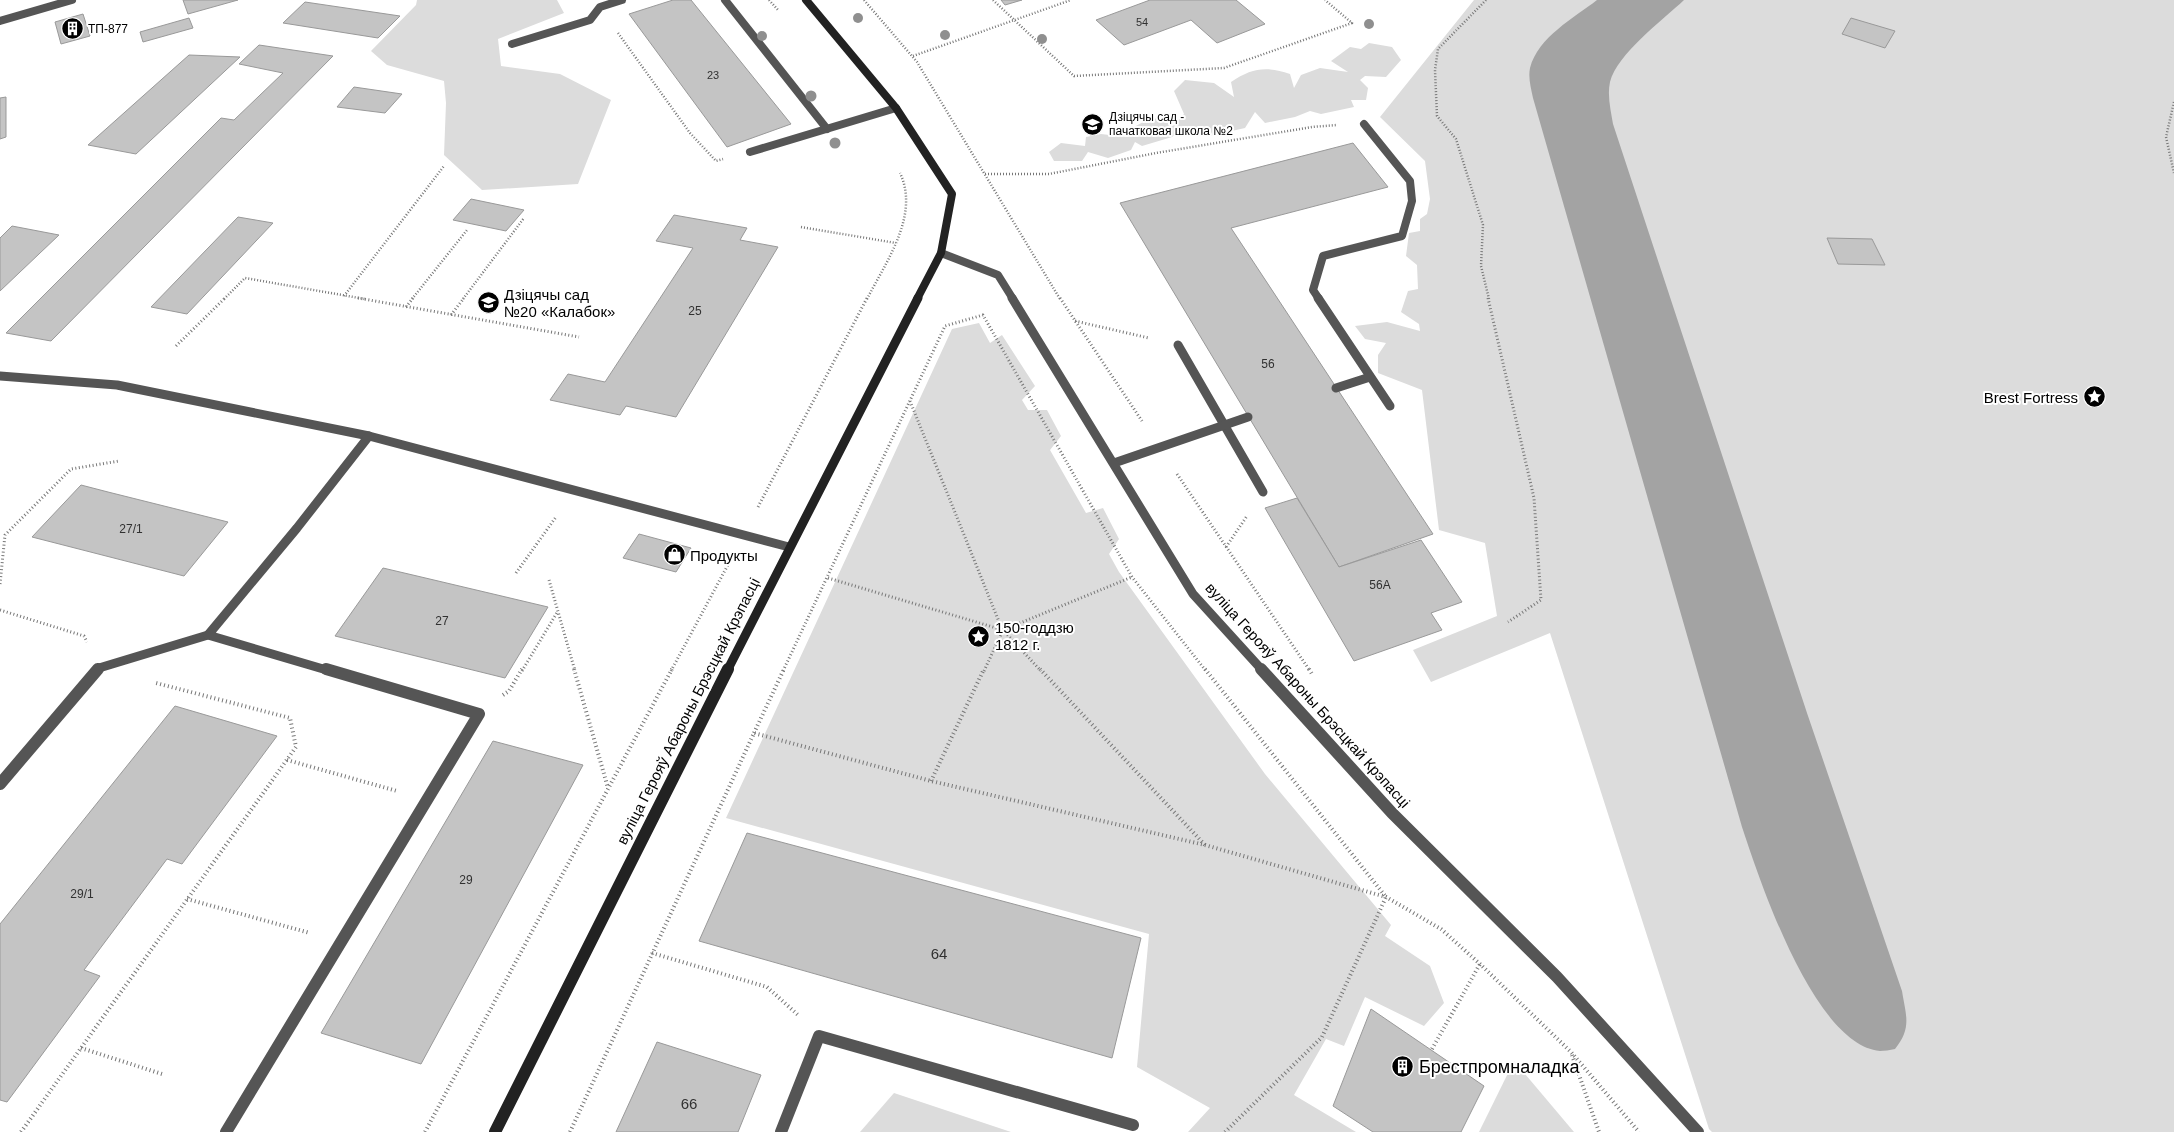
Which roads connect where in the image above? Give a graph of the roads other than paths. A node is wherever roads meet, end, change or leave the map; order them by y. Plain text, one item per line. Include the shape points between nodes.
1 (72, 0) edge
2 (594, 0) edge
3 (622, 0) edge
4 (725, 0) edge
5 (806, 0) edge
6 (600, 7) junction
7 (0, 20) edge
8 (512, 44) dead end
9 (896, 108) junction
10 (1364, 124) road end
11 (827, 129) junction
12 (750, 152) road end
13 (941, 253) junction
14 (1178, 345) road end
15 (0, 376) edge
16 (1370, 377) junction
17 (1336, 388) dead end
18 (1390, 406) dead end
19 (1248, 417) dead end
20 (1224, 425) junction
21 (369, 436) junction
22 (1114, 463) junction
23 (1263, 492) road end
24 (789, 547) junction
25 (208, 635) junction
26 (0, 784) edge
27 (1133, 1125) dead end
28 (226, 1132) edge
29 (495, 1132) edge
30 (781, 1132) edge
31 (1698, 1132) edge

1 - 7 street
2 - 6 street
3 - 6 street
4 - 11 street
5 - 9 main road, вуліца Герояў Абароны Брэсцкай Крэпасці
6 - 8 street via 590,20
9 - 11 street
9 - 13 main road, вуліца Герояў Абароны Брэсцкай Крэпасці via 952,194
10 - 16 street via 1410,182 1412,201 1402,236 1324,256 1313,290
11 - 12 street
13 - 22 street, вуліца Герояў Абароны Брэсцкай Крэпасці via 998,275
13 - 24 main road, вуліца Герояў Абароны Брэсцкай Крэпасці
14 - 20 street
15 - 21 street via 117,385
16 - 17 street
16 - 18 street
19 - 20 street
20 - 22 street
20 - 23 street
21 - 24 street
21 - 25 street
22 - 31 street, вуліца Герояў Абароны Брэсцкай Крэпасці via 1193,594 1392,813 1557,977
24 - 29 main road, вуліца Герояў Абароны Брэсцкай Крэпасці
25 - 26 street via 99,668
25 - 28 street via 479,714
27 - 30 street via 819,1036

